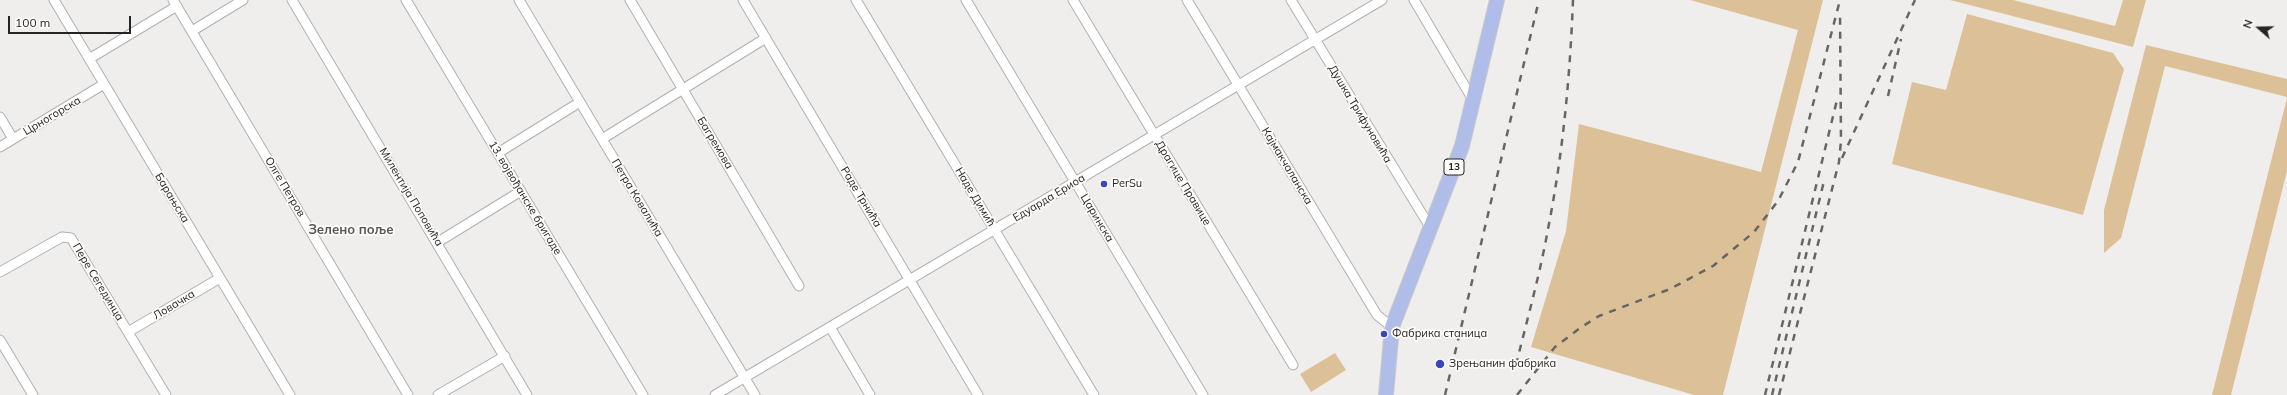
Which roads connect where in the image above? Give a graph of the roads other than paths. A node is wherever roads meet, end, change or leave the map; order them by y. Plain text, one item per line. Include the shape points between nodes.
1 (54, 0) edge
2 (243, 0) edge
3 (292, 0) edge
4 (406, 0) edge
5 (519, 0) edge
6 (630, 0) edge
7 (744, 0) edge
8 (856, 0) edge
9 (966, 0) edge
10 (1073, 0) edge
11 (1187, 0) edge
12 (1291, 0) edge
13 (1382, 0) edge
14 (1414, 0) edge
15 (1497, 0) edge
16 (175, 3) edge
17 (192, 31) junction
18 (766, 38) junction
19 (1314, 39) junction
20 (89, 59) junction
21 (104, 84) junction
22 (1239, 85) junction
23 (683, 89) junction
24 (1473, 100) junction
25 (580, 102) junction
26 (0, 117) edge
27 (1154, 135) junction
28 (602, 138) junction
29 (13, 139) junction
30 (0, 147) edge
31 (498, 153) junction
32 (1075, 182) junction
33 (521, 191) junction
34 (1430, 227) junction
35 (995, 229) junction
36 (438, 242) junction
37 (0, 272) edge
38 (220, 278) junction
39 (910, 280) junction
40 (799, 286) dead end
41 (830, 327) junction
42 (1392, 327) junction
43 (128, 332) junction
44 (0, 340) edge
45 (505, 356) junction
46 (1293, 365) dead end
47 (745, 377) junction
48 (33, 395) edge
49 (166, 395) edge
50 (290, 395) edge
51 (408, 395) edge
52 (438, 395) edge
53 (527, 395) edge
54 (644, 395) edge
55 (715, 395) edge
56 (755, 395) edge
57 (870, 395) edge
58 (978, 395) edge
59 (1094, 395) edge
60 (1203, 395) edge
61 (1386, 395) edge

1 - 20 street, Барањска
2 - 17 street
3 - 36 street, Милентија Поповића
4 - 31 street, 13. војвођанске бригаде
5 - 25 street, Петра Ковалића
6 - 23 street, Багремова
7 - 18 street, Раде Трнића
8 - 35 street, Наде Димић
9 - 32 street, Царинска
10 - 27 street, Драгице Правице
11 - 22 street, Кајмакчаланска
12 - 19 street, Душка Трифуновића
13 - 19 street, Едуарда Ериоа
14 - 24 street
15 - 24 main road, 13
16 - 17 street, Олге Петров
16 - 20 street
17 - 51 street, Олге Петров
18 - 23 street
18 - 39 street, Раде Трнића
19 - 22 street, Едуарда Ериоа
19 - 34 street, Душка Трифуновића
20 - 21 street, Барањска
21 - 29 street, Црногорска
21 - 38 street, Барањска
22 - 27 street, Едуарда Ериоа
22 - 42 street, Кајмакчаланска via 1377,315
23 - 28 street
23 - 40 street, Багремова
24 - 34 main road, 13 via 1462,146
25 - 28 street, Петра Ковалића
25 - 31 street
26 - 29 street
27 - 32 street, Едуарда Ериоа
27 - 46 street, Драгице Правице
28 - 47 street, Петра Ковалића
29 - 30 street, Црногорска
31 - 33 street, 13. војвођанске бригаде
32 - 35 street, Едуарда Ериоа
32 - 60 street, Царинска
33 - 36 street
33 - 54 street, 13. војвођанске бригаде
34 - 42 main road, 13
35 - 39 street, Едуарда Ериоа
35 - 59 street, Наде Димић
36 - 45 street, Милентија Поповића
37 - 43 street, Пере Сегединца via 62,236 68,236 73,240
38 - 43 street, Ловачка
38 - 50 street, Барањска
39 - 41 street, Едуарда Ериоа
39 - 58 street, Раде Трнића
41 - 47 street, Едуарда Ериоа
41 - 57 street
42 - 61 main road, 13
43 - 49 street, Пере Сегединца
44 - 48 street
45 - 52 street
45 - 53 street, Милентија Поповића
47 - 55 street, Едуарда Ериоа
47 - 56 street, Петра Ковалића

